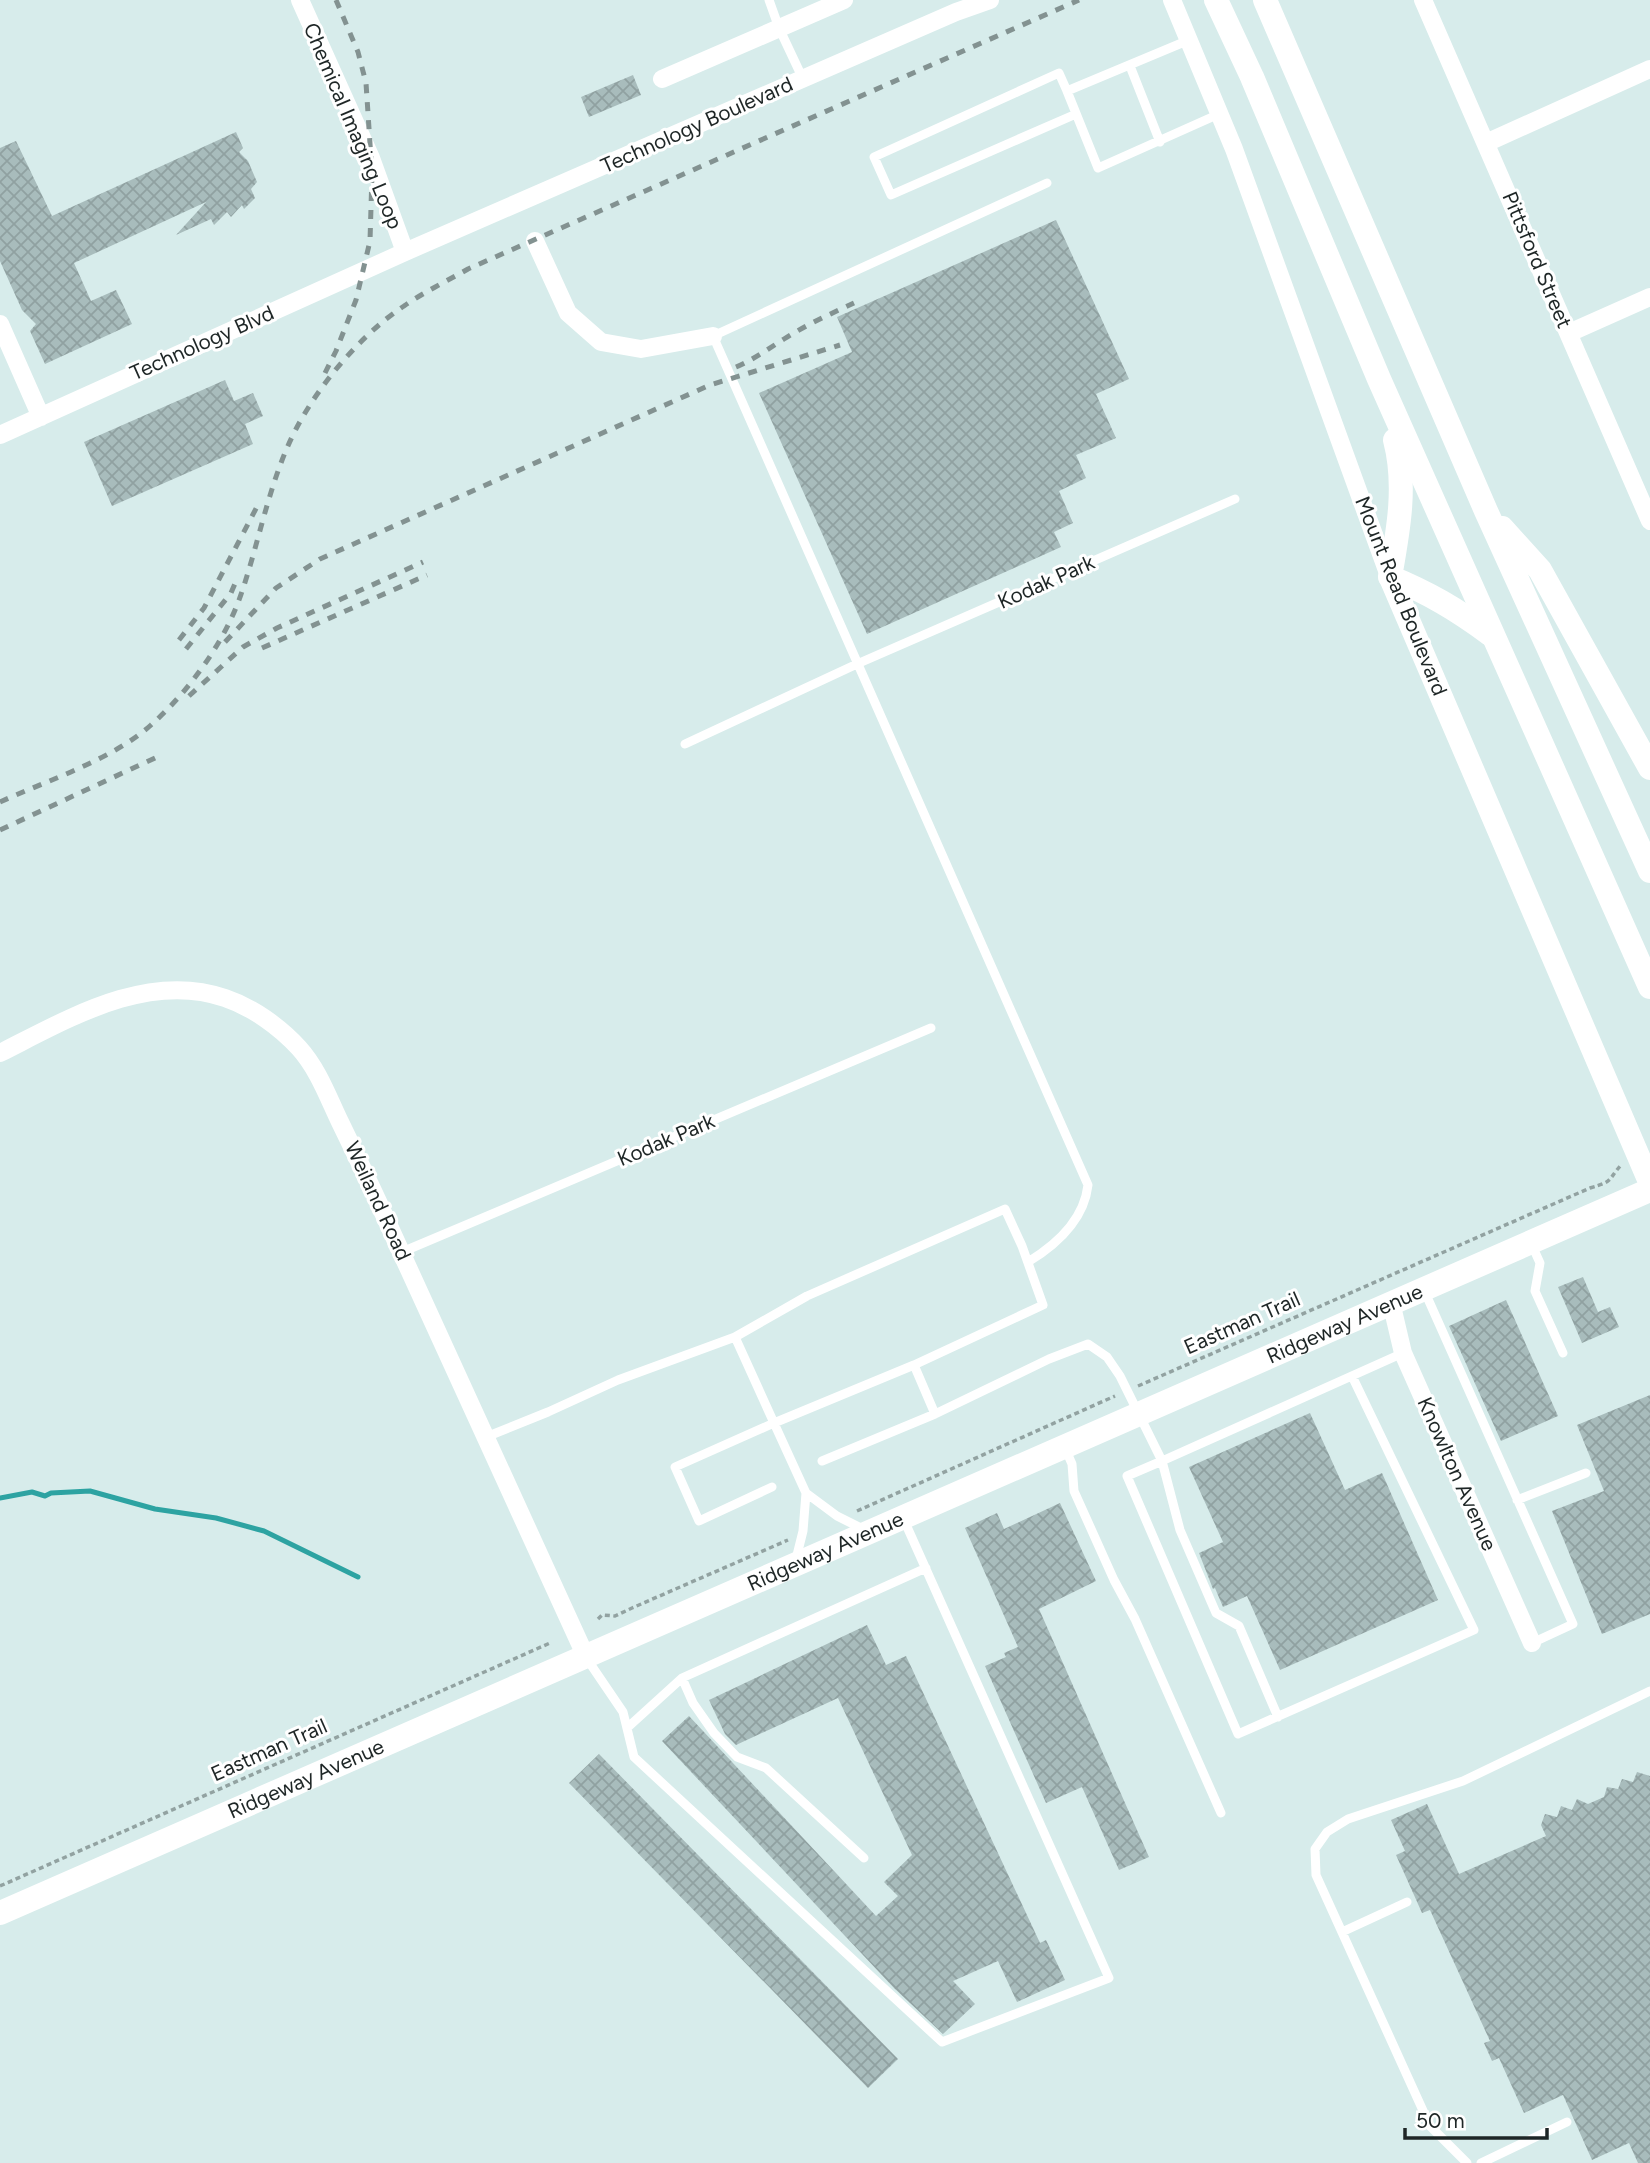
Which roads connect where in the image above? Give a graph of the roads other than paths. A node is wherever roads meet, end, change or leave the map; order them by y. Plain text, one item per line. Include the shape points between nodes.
1 (300, 0) edge
2 (769, 0) edge
3 (844, 0) edge
4 (990, 0) edge
5 (1172, 0) edge
6 (1216, 0) edge
7 (1265, 0) edge
8 (1423, 0) edge
9 (779, 28) junction
10 (1189, 40) junction
11 (1130, 66) junction
12 (1650, 69) edge
13 (662, 79) dead end
14 (803, 79) junction
15 (1067, 91) junction
16 (1076, 114) junction
17 (1219, 114) junction
18 (1160, 142) junction
19 (1486, 143) junction
20 (1046, 183) dead end
21 (534, 241) dead end
22 (405, 251) junction
23 (1650, 297) edge
24 (0, 324) edge
25 (1569, 333) junction
26 (713, 336) junction
27 (1379, 379) junction
28 (41, 417) junction
29 (0, 435) edge
30 (1235, 499) dead end
31 (1486, 511) junction
32 (1650, 521) edge
33 (1390, 577) junction
34 (1492, 636) junction
35 (857, 664) junction
36 (685, 744) dead end
37 (1650, 768) edge
38 (1650, 871) edge
39 (1650, 987) edge
40 (931, 1028) dead end
41 (0, 1053) edge
42 (1650, 1183) edge
43 (1650, 1190) edge
44 (1531, 1242) junction
45 (402, 1252) junction
46 (1027, 1262) junction
47 (1423, 1289) junction
48 (1391, 1303) junction
49 (735, 1337) junction
50 (1403, 1353) junction
51 (1563, 1353) dead end
52 (914, 1365) junction
53 (1352, 1376) junction
54 (1137, 1414) junction
55 (935, 1415) junction
56 (774, 1423) junction
57 (486, 1437) junction
58 (1065, 1446) junction
59 (822, 1461) dead end
60 (1162, 1461) junction
61 (1586, 1473) dead end
62 (772, 1487) dead end
63 (806, 1493) junction
64 (1517, 1500) junction
65 (903, 1517) junction
66 (870, 1532) junction
67 (793, 1566) junction
68 (926, 1568) junction
69 (1532, 1643) joint
70 (586, 1657) junction
71 (682, 1678) junction
72 (1650, 1691) edge
73 (1278, 1717) junction
74 (627, 1728) junction
75 (1221, 1814) dead end
76 (864, 1858) dead end
77 (1407, 1902) dead end
78 (0, 1913) edge
79 (1342, 1932) junction
80 (1567, 2122) dead end
81 (1467, 2163) edge
82 (1480, 2163) edge

1 - 22 street, Chemical Imaging Loop via 371,158
2 - 9 lane
3 - 9 street
4 - 14 street, Technology Boulevard
5 - 10 street, Mount Read Boulevard
6 - 27 main road
7 - 31 main road
8 - 19 street, Pittsford Street
9 - 13 street
9 - 14 lane
10 - 11 lane
10 - 17 street, Mount Read Boulevard
11 - 15 lane
11 - 18 lane
12 - 19 street
14 - 22 street, Technology Boulevard
15 - 16 lane
15 - 16 lane via 1059,73 874,157 891,195
16 - 18 lane via 1098,168
17 - 18 lane
17 - 33 street, Mount Read Boulevard
19 - 25 street, Pittsford Street
20 - 26 lane
21 - 26 street via 568,313 601,342 641,349
22 - 28 street, Technology Blvd
23 - 25 street
24 - 28 street
25 - 32 street, Pittsford Street
26 - 35 lane
27 - 33 main road via 1400,460 1402,500
27 - 34 main road
28 - 29 street, Technology Blvd
30 - 35 lane, Kodak Park
31 - 37 main road via 1540,569
31 - 38 main road
33 - 34 main road via 1454,607
33 - 42 street, Mount Read Boulevard
34 - 39 main road
35 - 36 lane, Kodak Park
35 - 46 lane via 1088,1185 1087,1197 1067,1231
40 - 45 lane, Kodak Park
41 - 45 street, Weiland Road via 118,999 162,989 214,995 247,1008 300,1049 320,1079
43 - 44 main road, Ridgeway Avenue
44 - 47 main road, Ridgeway Avenue
44 - 51 lane via 1540,1263 1535,1291
45 - 57 street, Weiland Road
46 - 49 lane via 1005,1209 807,1297
46 - 52 lane via 1043,1305
47 - 48 main road, Ridgeway Avenue
47 - 64 lane
48 - 50 street, Knowlton Avenue
48 - 54 main road, Ridgeway Avenue
49 - 56 lane
49 - 57 lane via 618,1380
50 - 53 lane
50 - 69 street, Knowlton Avenue
52 - 55 lane
52 - 56 lane
53 - 60 lane
53 - 73 lane via 1474,1630
54 - 55 lane via 1107,1357 1088,1344
54 - 58 main road, Ridgeway Avenue
54 - 60 lane
55 - 59 lane
56 - 62 lane via 675,1467 699,1521
56 - 63 lane
57 - 70 street, Weiland Road
58 - 65 main road, Ridgeway Avenue
58 - 75 lane via 1074,1491
60 - 73 lane via 1180,1530 1216,1613 1239,1626
60 - 73 lane via 1127,1476 1238,1734
61 - 64 lane
63 - 66 lane via 836,1516
63 - 67 lane via 803,1531
64 - 69 lane via 1573,1624
65 - 66 main road, Ridgeway Avenue
65 - 68 lane
66 - 67 main road, Ridgeway Avenue
67 - 70 main road, Ridgeway Avenue
68 - 71 lane
68 - 74 lane via 1109,1978 942,2042 634,1757
70 - 74 lane via 623,1712
70 - 78 main road, Ridgeway Avenue
71 - 74 lane
71 - 76 lane via 693,1703 737,1757 766,1768
72 - 79 lane via 1463,1781 1348,1819 1327,1832 1315,1849 1316,1875
77 - 79 lane
79 - 81 lane via 1430,2126
80 - 82 lane

